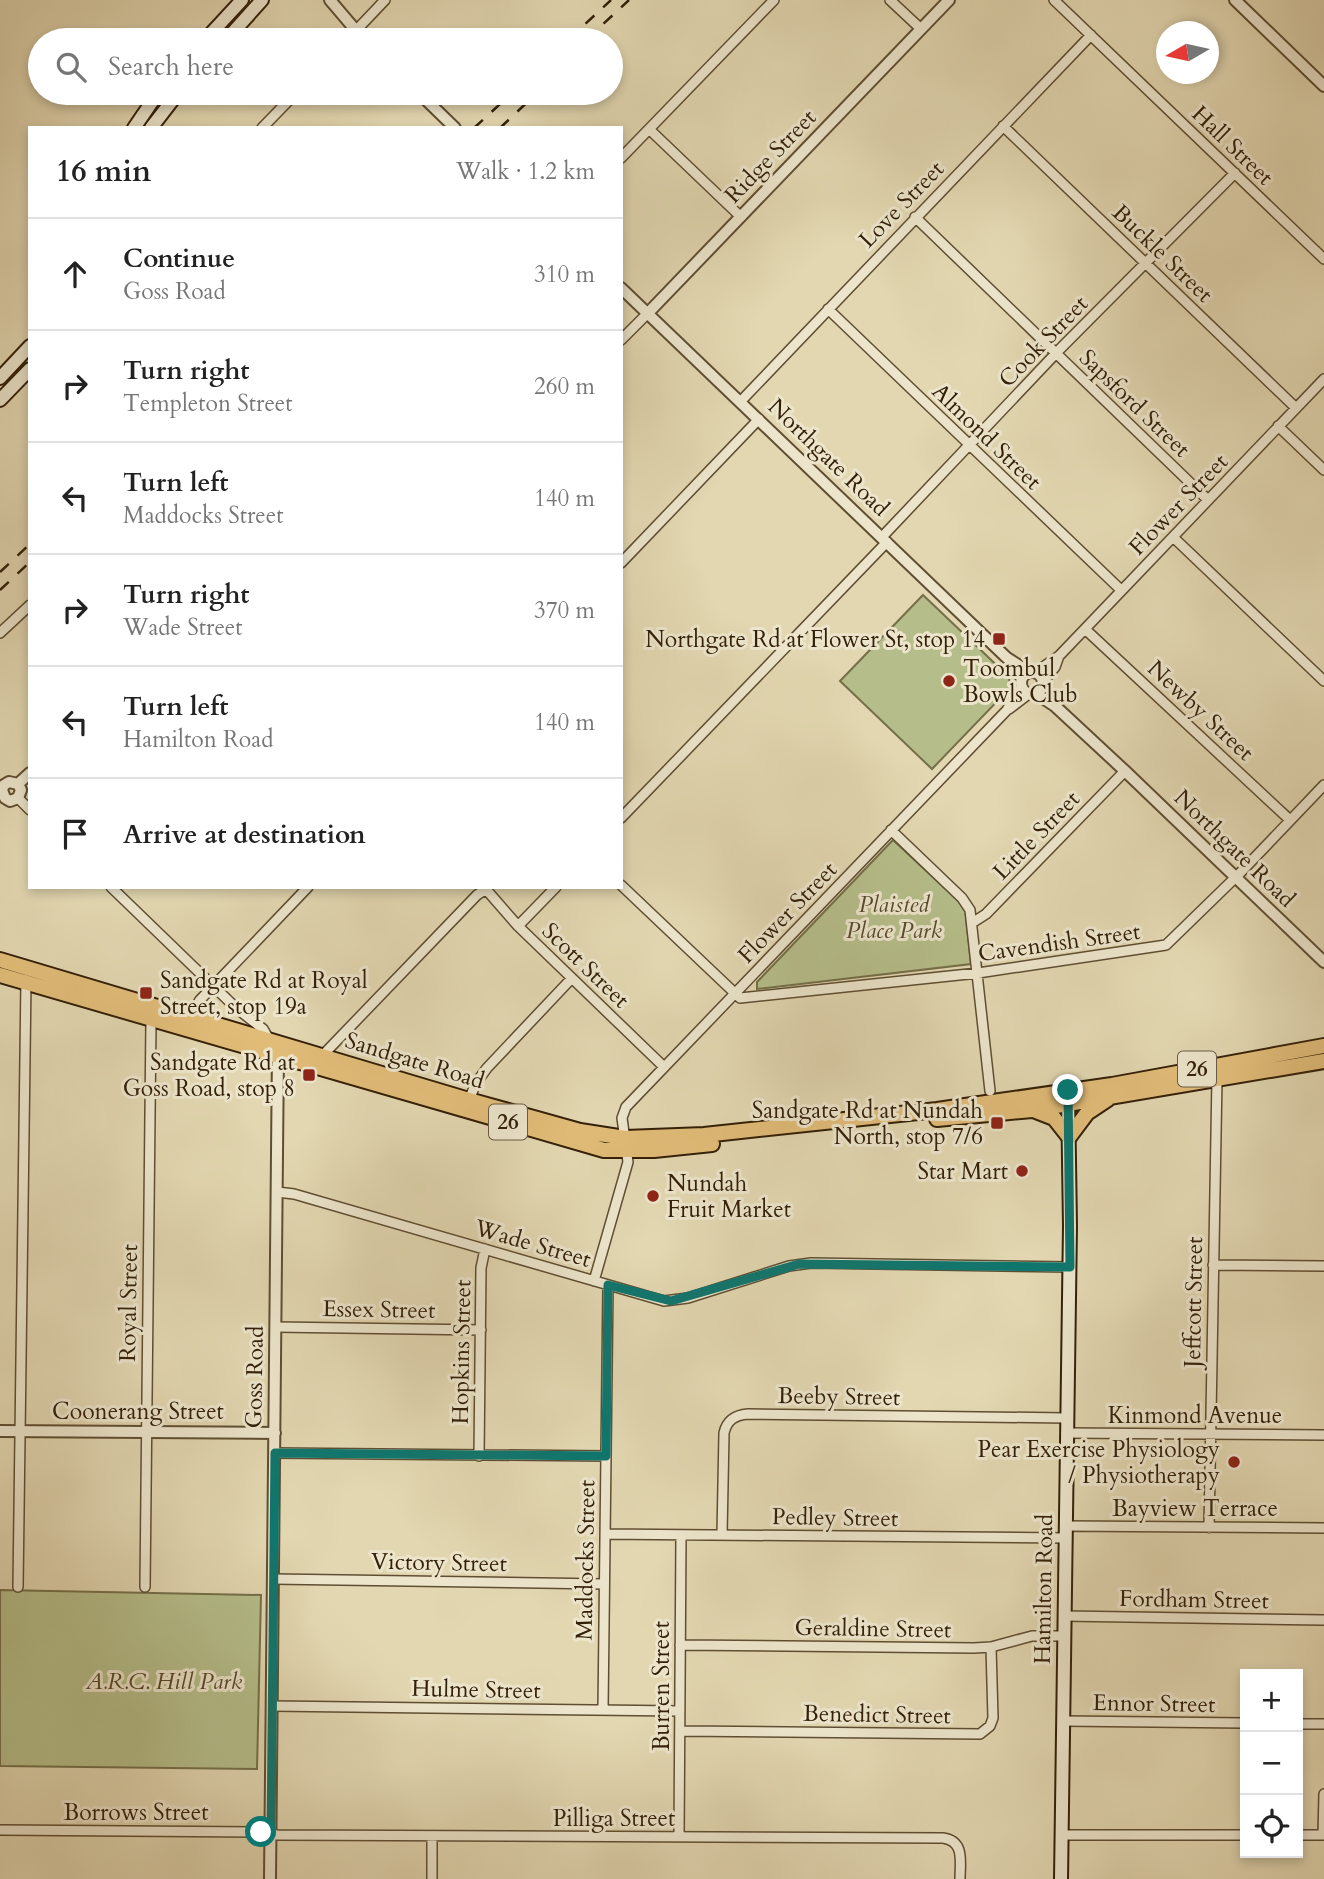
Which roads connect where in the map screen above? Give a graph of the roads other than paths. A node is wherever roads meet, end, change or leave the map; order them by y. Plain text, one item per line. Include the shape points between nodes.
1 (242, 0) edge
2 (262, 0) edge
3 (385, 0) edge
4 (774, 0) edge
5 (890, 0) edge
6 (949, 0) edge
7 (1054, 0) edge
8 (1235, 0) edge
9 (333, 1) edge
10 (216, 28) edge
11 (237, 28) edge
12 (353, 28) edge
13 (358, 28) edge
14 (921, 29) junction
15 (1091, 35) junction
16 (1324, 86) edge
17 (150, 105) edge
18 (169, 105) edge
19 (285, 105) edge
20 (431, 105) edge
21 (135, 126) edge
22 (153, 126) edge
23 (266, 126) edge
24 (453, 126) edge
25 (1003, 126) junction
26 (649, 129) junction
27 (623, 156) edge
28 (1235, 173) junction
29 (741, 217) junction
30 (915, 217) junction
31 (1324, 259) edge
32 (1146, 263) junction
33 (623, 290) edge
34 (828, 309) junction
35 (648, 313) junction
36 (623, 338) edge
37 (28, 348) edge
38 (1056, 354) junction
39 (28, 371) edge
40 (0, 378) edge
41 (1324, 379) edge
42 (0, 400) edge
43 (740, 402) junction
44 (1296, 408) junction
45 (759, 419) junction
46 (1278, 426) junction
47 (969, 446) junction
48 (1324, 470) edge
49 (1208, 500) junction
50 (1173, 537) junction
51 (884, 540) junction
52 (623, 561) edge
53 (1121, 590) junction
54 (28, 607) edge
55 (1085, 629) junction
56 (0, 633) edge
57 (1324, 681) edge
58 (1032, 683) junction
59 (1125, 771) junction
60 (28, 775) edge
61 (2, 783) edge
62 (18, 784) junction
63 (1324, 785) edge
64 (18, 798) junction
65 (2, 801) edge
66 (28, 808) edge
67 (623, 816) edge
68 (1290, 820) junction
69 (891, 830) junction
70 (1235, 877) junction
71 (623, 887) edge
72 (113, 889) edge
73 (306, 889) edge
74 (484, 889) edge
75 (486, 889) edge
76 (554, 889) edge
77 (972, 923) junction
78 (518, 926) junction
79 (0, 960) edge
80 (1324, 962) edge
81 (978, 973) junction
82 (0, 975) edge
83 (27, 976) junction
84 (572, 978) junction
85 (213, 986) junction
86 (735, 994) junction
87 (151, 1020) junction
88 (192, 1025) junction
89 (1324, 1046) edge
90 (275, 1047) junction
91 (322, 1056) junction
92 (1324, 1061) edge
93 (664, 1067) junction
94 (1217, 1078) junction
95 (990, 1091) dead end
96 (1112, 1096) junction
97 (1068, 1097) junction
98 (469, 1100) junction
99 (1032, 1110) junction
100 (1069, 1137) junction
101 (626, 1145) junction
102 (277, 1192) junction
103 (485, 1249) junction
104 (1213, 1265) junction
105 (1324, 1266) edge
106 (1070, 1267) junction
107 (594, 1281) junction
108 (608, 1285) junction
109 (276, 1327) junction
110 (481, 1330) junction
111 (1066, 1418) junction
112 (0, 1430) edge
113 (20, 1431) junction
114 (146, 1432) junction
115 (275, 1433) junction
116 (1066, 1433) junction
117 (1210, 1434) junction
118 (1324, 1435) edge
119 (275, 1453) junction
120 (479, 1456) junction
121 (606, 1456) junction
122 (1209, 1528) junction
123 (1324, 1528) edge
124 (1065, 1532) junction
125 (605, 1534) junction
126 (681, 1535) junction
127 (722, 1535) junction
128 (273, 1579) junction
129 (604, 1584) junction
130 (18, 1587) dead end
131 (145, 1587) dead end
132 (1064, 1616) junction
133 (1324, 1620) edge
134 (1063, 1636) junction
135 (680, 1645) junction
136 (991, 1647) junction
137 (272, 1706) junction
138 (603, 1710) junction
139 (680, 1711) junction
140 (1063, 1721) junction
141 (1240, 1723) edge
142 (1303, 1724) edge
143 (1324, 1724) edge
144 (680, 1731) junction
145 (1324, 1794) edge
146 (0, 1830) edge
147 (271, 1834) junction
148 (1061, 1835) junction
149 (1240, 1835) edge
150 (1303, 1835) edge
151 (1324, 1835) edge
152 (432, 1836) junction
153 (679, 1838) junction
154 (270, 1879) edge
155 (432, 1879) edge
156 (960, 1879) edge
157 (1061, 1879) edge

1 - 10 main road
2 - 11 main road
3 - 13 street
4 - 26 street
5 - 14 street
6 - 14 street, Ridge Street
7 - 15 street, Hall Street
8 - 16 street
9 - 12 street
14 - 29 street, Ridge Street
15 - 25 street, Love Street
15 - 28 street, Hall Street
17 - 21 main road
18 - 22 main road
19 - 23 street
20 - 24 street
25 - 30 street, Love Street
25 - 32 street, Buckle Street
26 - 27 street
26 - 29 street
28 - 31 street, Hall Street
28 - 32 street, Cook Street
29 - 35 street, Ridge Street
30 - 34 street, Love Street
30 - 38 street, Sapsford Street
32 - 38 street, Cook Street
32 - 44 street, Buckle Street
33 - 35 street, Northgate Road
34 - 43 street, Love Street
34 - 47 street, Almond Street
35 - 36 street, Ridge Street
35 - 43 street, Northgate Road
37 - 40 main road
38 - 47 street, Cook Street
38 - 49 street, Sapsford Street
39 - 42 main road
41 - 44 street, Flower Street
43 - 45 street, Northgate Road
44 - 46 street, Flower Street
45 - 51 street, Northgate Road
45 - 52 street
46 - 48 street
46 - 49 street, Flower Street
47 - 51 street, Cook Street
47 - 53 street, Almond Street
49 - 50 street, Flower Street
50 - 53 street, Flower Street
50 - 57 street
51 - 58 street, Northgate Road
51 - 67 street, Cook Street
53 - 55 street, Flower Street
54 - 56 street
55 - 58 street, Flower Street
55 - 68 street, Newby Street
58 - 59 street, Northgate Road
58 - 69 street, Flower Street
59 - 70 street, Northgate Road
59 - 77 street, Little Street via 983,918
60 - 62 street
61 - 62 street
61 - 65 street
62 - 64 street
63 - 68 street, Cavendish Street
64 - 65 street
64 - 66 street
68 - 70 street, Cavendish Street
69 - 77 street via 964,901
69 - 86 street, Flower Street
70 - 80 street, Northgate Road
70 - 81 street, Cavendish Street via 1166,945
71 - 86 street
72 - 85 street
73 - 85 street
74 - 91 street
75 - 78 street, Scott Street
76 - 78 street
77 - 81 street
78 - 84 street, Scott Street
79 - 83 highway, Sandgate Road / 26
81 - 86 street, Cavendish Street via 744,998
81 - 95 street
82 - 83 highway, Sandgate Road / 26
83 - 87 highway, Sandgate Road / 26
83 - 88 highway, Sandgate Road / 26
83 - 113 street
84 - 93 street, Scott Street
84 - 98 street via 486,1068
85 - 88 street via 198,1002
85 - 90 street via 263,1029
86 - 93 street, Flower Street
87 - 88 highway, Sandgate Road / 26
87 - 114 street, Royal Street
88 - 90 highway, Sandgate Road / 26
89 - 97 highway, Sandgate Road / 26
90 - 91 highway, Sandgate Road / 26
90 - 101 highway, Sandgate Road / 26 via 593,1147
90 - 102 street, Goss Road
91 - 98 highway, Sandgate Road / 26
92 - 94 highway, Sandgate Road / 26
93 - 101 street, Flower Street via 625,1110
94 - 96 highway, Sandgate Road / 26
94 - 104 street, Jeffcott Street
96 - 97 highway, Sandgate Road / 26
96 - 100 highway via 1087,1113
97 - 99 highway, Sandgate Road / 26
97 - 100 main road, Hamilton Road
97 - 101 highway, Sandgate Road / 26
98 - 101 highway, Sandgate Road / 26
99 - 100 highway via 1054,1118
99 - 101 highway, Sandgate Road / 26
100 - 106 main road, Hamilton Road
101 - 107 street via 628,1162
102 - 103 street, Wade Street
102 - 109 street, Goss Road
103 - 107 street, Wade Street
103 - 110 street, Hopkins Street
104 - 105 street
104 - 117 street, Jeffcott Street
106 - 108 street, Wade Street via 799,1264 671,1301
106 - 111 main road, Hamilton Road
107 - 108 street, Wade Street
108 - 121 street, Maddocks Street
109 - 110 street, Essex Street
109 - 115 street, Goss Road
110 - 120 street, Hopkins Street
111 - 116 main road, Hamilton Road
111 - 127 street, Beeby Street via 737,1416 728,1422 724,1433
112 - 113 street, Coonerang Street
113 - 114 street, Coonerang Street
113 - 130 street
114 - 115 street, Coonerang Street
114 - 131 street, Royal Street
115 - 119 street, Goss Road
116 - 117 street, Kinmond Avenue
116 - 124 main road, Hamilton Road
117 - 118 street, Kinmond Avenue
117 - 122 street, Jeffcott Street
119 - 120 street
119 - 128 street, Goss Road
120 - 121 street
121 - 125 street, Maddocks Street
122 - 123 street, Bayview Terrace
122 - 124 street, Bayview Terrace
124 - 127 street, Pedley Street
124 - 132 main road, Hamilton Road
125 - 126 street, Pedley Street
125 - 129 street, Maddocks Street
126 - 127 street, Pedley Street
126 - 135 street, Burren Street
128 - 129 street, Victory Street
128 - 137 street, Goss Road
129 - 138 street, Maddocks Street
132 - 133 street, Fordham Street
132 - 134 main road, Hamilton Road
134 - 136 street, Geraldine Street via 1025,1637
134 - 140 main road, Hamilton Road
135 - 136 street, Geraldine Street
135 - 139 street, Burren Street
136 - 144 street, Benedict Street via 993,1718 981,1734
137 - 138 street, Hulme Street
137 - 147 street, Goss Road
138 - 139 street, Hulme Street
139 - 144 street, Burren Street
140 - 141 street, Ennor Street
140 - 148 main road, Hamilton Road
142 - 143 street
144 - 153 street, Burren Street
145 - 151 street
146 - 147 street, Borrows Street
147 - 152 street, Pilliga Street
147 - 154 street, Goss Road
148 - 149 street
148 - 157 main road, Hamilton Road
150 - 151 street
152 - 153 street, Pilliga Street
152 - 155 street
153 - 156 street, Pilliga Street via 943,1838 955,1842 960,1852

